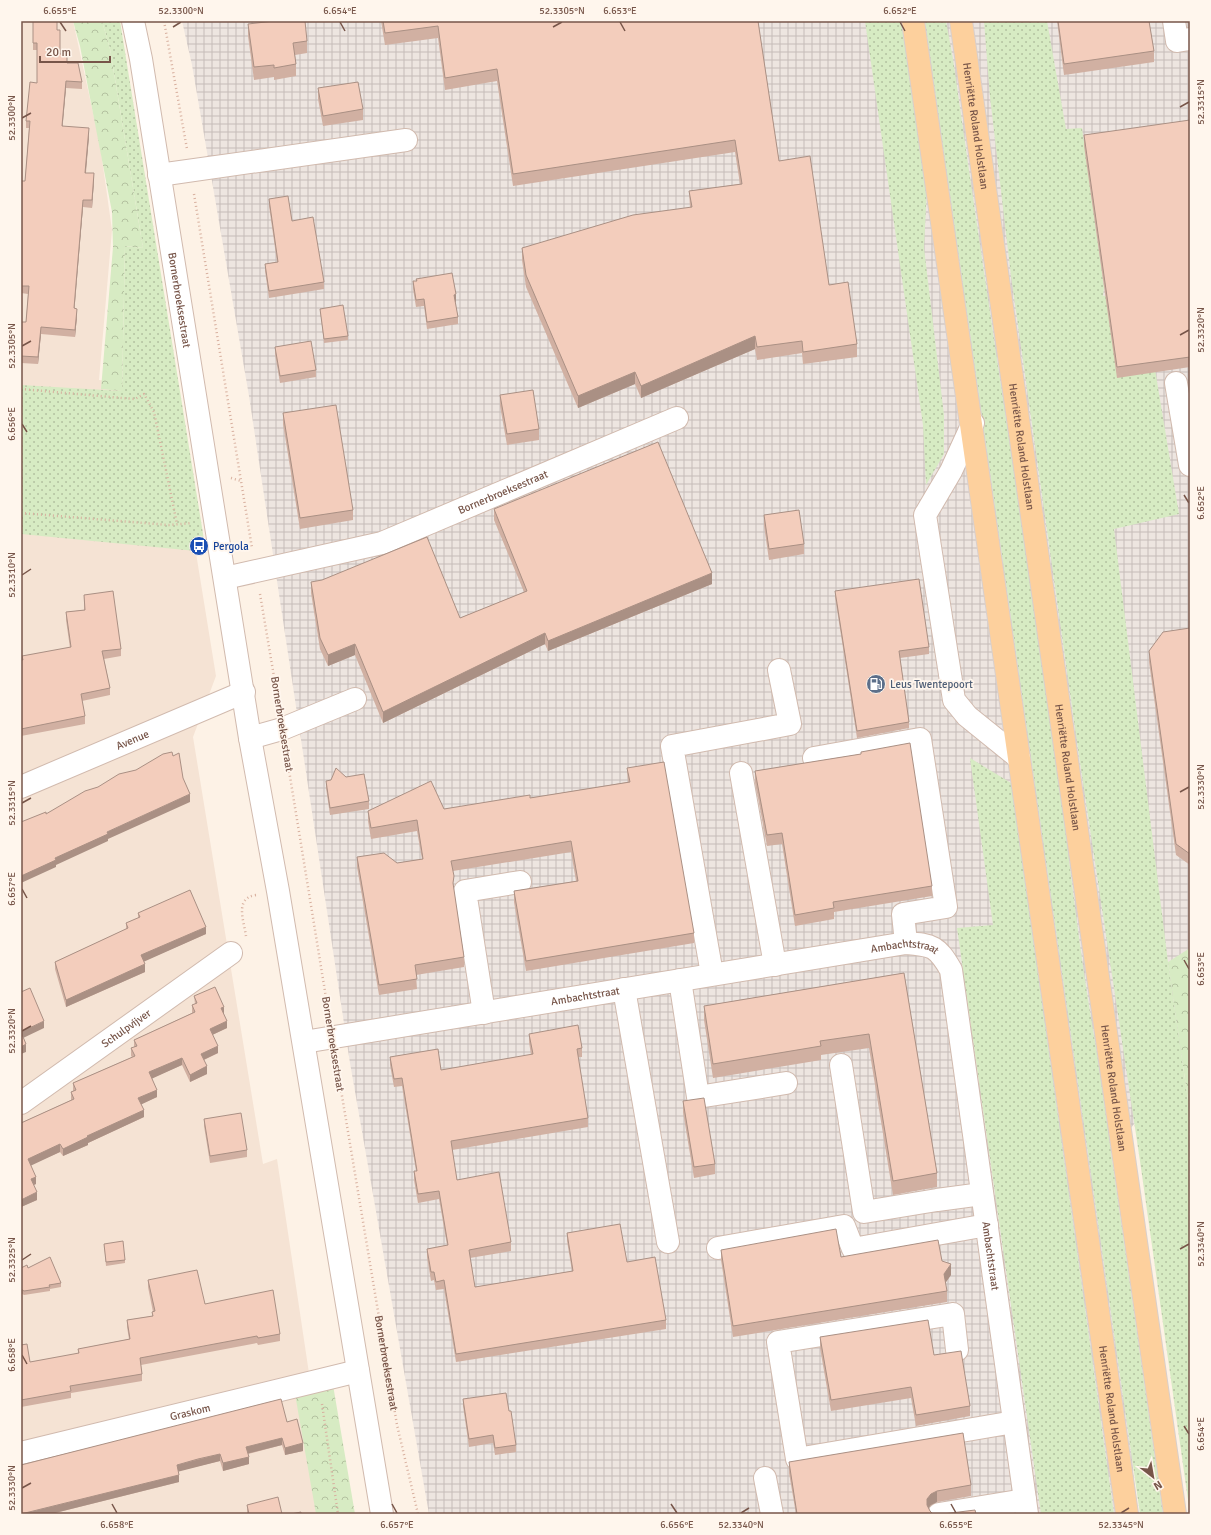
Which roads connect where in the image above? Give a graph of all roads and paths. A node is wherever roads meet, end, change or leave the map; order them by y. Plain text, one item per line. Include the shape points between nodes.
1 (133, 21) edge
2 (164, 21) edge
3 (913, 21) edge
4 (961, 21) edge
5 (1174, 21) edge
6 (1190, 39) edge
7 (406, 140) dead end
8 (190, 169) junction
9 (159, 174) junction
10 (1176, 383) dead end
11 (21, 389) edge
12 (677, 418) dead end
13 (973, 424) junction
14 (1190, 465) edge
15 (21, 513) edge
16 (216, 520) junction
17 (177, 524) junction
18 (256, 572) junction
19 (225, 578) junction
20 (779, 670) dead end
21 (244, 692) junction
22 (355, 699) dead end
23 (282, 729) junction
24 (250, 738) junction
25 (814, 758) dead end
26 (1018, 758) junction
27 (741, 773) dead end
28 (21, 787) edge
29 (520, 882) dead end
30 (906, 943) junction
31 (231, 953) dead end
32 (775, 965) junction
33 (712, 974) junction
34 (680, 980) junction
35 (624, 989) junction
36 (484, 1012) junction
37 (332, 1038) junction
38 (304, 1042) junction
39 (841, 1065) dead end
40 (786, 1083) dead end
41 (21, 1103) edge
42 (982, 1194) junction
43 (987, 1225) junction
44 (668, 1242) dead end
45 (718, 1248) dead end
46 (957, 1350) edge
47 (358, 1371) junction
48 (318, 1380) junction
49 (1014, 1422) junction
50 (21, 1453) edge
51 (766, 1478) dead end
52 (1024, 1510) edge
53 (338, 1514) edge
54 (382, 1514) edge
55 (418, 1514) edge
56 (772, 1514) edge
57 (939, 1514) edge
58 (1127, 1514) edge
59 (1175, 1514) edge

1 - 9 street, Bornerbroeksestraat
2 - 8 path, Bornerbroeksestraat
3 - 13 main road, Henriëtte Roland Holstlaan
4 - 59 main road, Henriëtte Roland Holstlaan
5 - 6 street via 1177,41
7 - 8 street
8 - 9 street
8 - 18 path, Bornerbroeksestraat
9 - 16 street, Bornerbroeksestraat
10 - 14 street
11 - 17 path via 122,398 135,398 144,394 154,412
12 - 18 street, Bornerbroeksestraat via 382,543
13 - 26 main road, Henriëtte Roland Holstlaan
13 - 26 street via 951,471 926,515 954,700 966,716
15 - 17 path
16 - 17 path
16 - 19 street, Bornerbroeksestraat
18 - 19 street, Bornerbroeksestraat
18 - 23 path, Bornerbroeksestraat
19 - 21 street, Bornerbroeksestraat
20 - 33 street via 790,724 672,746
21 - 24 street, Bornerbroeksestraat
21 - 28 street, Avenue
22 - 23 street
23 - 24 street
23 - 37 path, Bornerbroeksestraat
24 - 38 street, Bornerbroeksestraat
25 - 30 street via 920,739 946,906 903,914
26 - 58 main road, Henriëtte Roland Holstlaan
27 - 32 street
29 - 36 street via 465,891
30 - 32 street, Ambachtstraat
30 - 42 street, Ambachtstraat via 928,944 942,954 951,970
31 - 41 street, Schulpvijver
32 - 33 street, Ambachtstraat
33 - 34 street, Ambachtstraat
34 - 35 street, Ambachtstraat
34 - 40 street via 698,1098
35 - 36 street, Ambachtstraat
35 - 44 street
36 - 37 street, Ambachtstraat
37 - 38 street, Ambachtstraat
37 - 55 path, Bornerbroeksestraat via 397,1425
38 - 47 street, Bornerbroeksestraat
39 - 42 street via 864,1212
42 - 43 street, Ambachtstraat
43 - 45 street via 853,1249 844,1226
43 - 49 street, Ambachtstraat
46 - 49 street via 953,1314 778,1342 797,1460
47 - 48 street, Graskom
47 - 54 street, Bornerbroeksestraat
48 - 50 street, Graskom
48 - 53 path
49 - 52 street, Ambachtstraat
51 - 56 street
52 - 57 street

